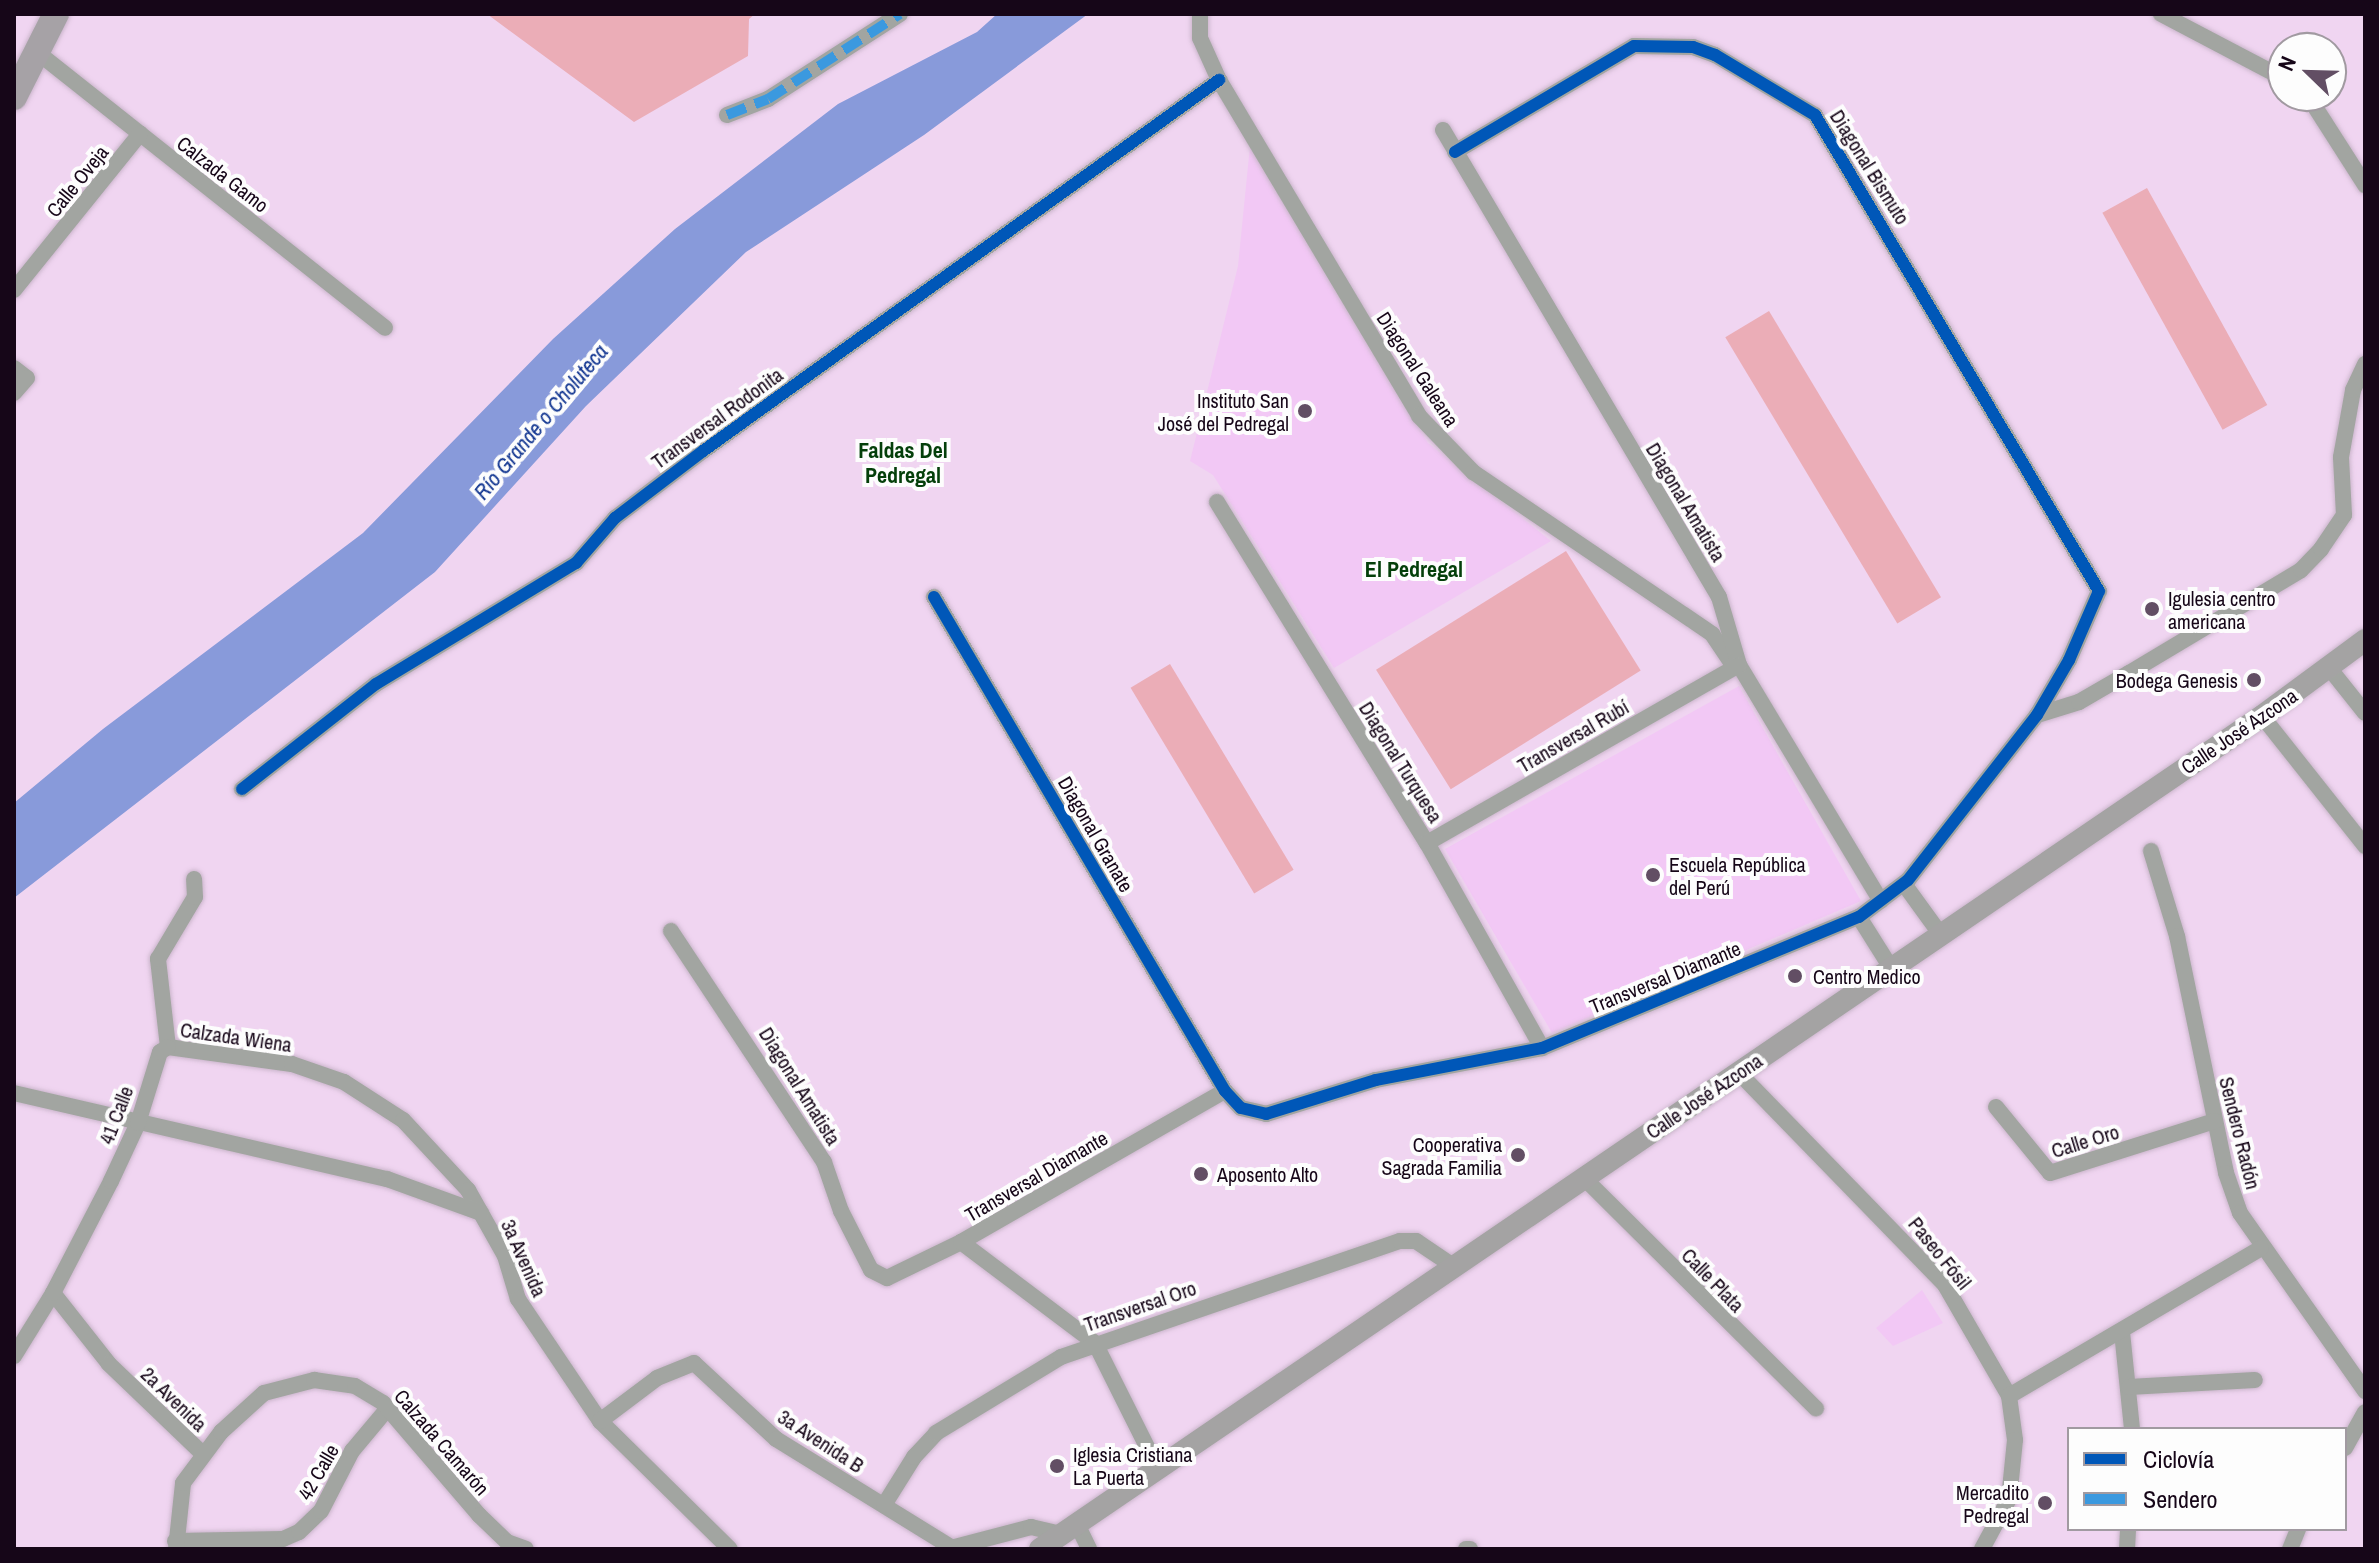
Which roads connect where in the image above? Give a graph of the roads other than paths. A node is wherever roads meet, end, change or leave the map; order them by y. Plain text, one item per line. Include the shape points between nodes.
1 (56, 14) edge
2 (900, 14) edge
3 (1200, 14) edge
4 (2161, 14) edge
5 (37, 52) junction
6 (2267, 70) edge
7 (1219, 80) junction
8 (14, 97) edge
9 (2318, 112) edge
10 (727, 115) dead end
11 (1443, 130) dead end
12 (140, 134) junction
13 (1455, 152) junction
14 (2365, 185) edge
15 (14, 290) edge
16 (385, 328) dead end
17 (2365, 364) edge
18 (20, 373) edge
19 (14, 393) edge
20 (1217, 502) dead end
21 (2099, 591) joint
22 (934, 597) dead end
23 (2365, 640) edge
24 (1737, 667) junction
25 (2330, 669) junction
26 (2365, 713) edge
27 (2037, 715) junction
28 (2262, 716) junction
29 (242, 789) dead end
30 (1427, 843) junction
31 (2365, 846) edge
32 (2151, 851) dead end
33 (194, 879) dead end
34 (1904, 884) junction
35 (1881, 901) junction
36 (1859, 917) junction
37 (671, 931) dead end
38 (1941, 935) junction
39 (1891, 968) junction
40 (168, 1047) junction
41 (1542, 1048) junction
42 (1739, 1073) junction
43 (1225, 1091) junction
44 (14, 1093) edge
45 (1996, 1107) dead end
46 (2215, 1121) junction
47 (138, 1123) junction
48 (1584, 1178) junction
49 (481, 1213) junction
50 (961, 1242) junction
51 (2261, 1248) junction
52 (1453, 1266) junction
53 (53, 1293) junction
54 (2122, 1332) junction
55 (1095, 1343) junction
56 (15, 1351) edge
57 (2255, 1380) dead end
58 (2129, 1387) junction
59 (2365, 1391) edge
60 (2009, 1396) junction
61 (388, 1408) junction
62 (1816, 1408) dead end
63 (600, 1421) junction
64 (2363, 1421) edge
65 (2132, 1427) edge
66 (2347, 1445) edge
67 (203, 1454) junction
68 (1157, 1467) junction
69 (884, 1505) junction
70 (1069, 1529) junction
71 (1997, 1529) junction
72 (176, 1545) edge
73 (949, 1548) edge
74 (526, 1549) edge
75 (730, 1549) edge
76 (1040, 1549) edge
77 (1089, 1549) edge
78 (1982, 1549) edge
79 (1996, 1549) edge

1 - 5 highway
2 - 10 street via 768,99
3 - 7 street via 1200,38
4 - 6 street
5 - 8 highway
5 - 12 street, Calzada Gamo
7 - 24 street, Diagonal Galeana via 1419,416 1448,450 1712,634
7 - 29 street, Transversal Rodonita via 692,459 615,518 576,563 376,684
9 - 14 street
11 - 13 street, Diagonal Amatista
12 - 15 street, Calle Oveja
12 - 16 street, Calzada Gamo
13 - 21 street, Diagonal Bismuto via 1634,46 1693,47 1777,88 1815,115
13 - 24 street, Diagonal Amatista via 1719,597
17 - 27 street via 2353,390 2341,457 2344,515 2321,549 2301,570 2079,702
18 - 19 street
20 - 30 street, Diagonal Turquesa
21 - 27 street, Transversal Diamante via 2069,660
22 - 43 street, Diagonal Granate
23 - 25 main road, Calle José Azcona
24 - 30 street, Transversal Rubí
24 - 35 street, Diagonal Amatista
25 - 26 street
25 - 28 main road, Calle José Azcona
27 - 34 street, Transversal Diamante
28 - 31 street
28 - 38 main road, Calle José Azcona
30 - 41 street, Diagonal Turquesa
32 - 46 street, Sendero Radón via 2177,936
33 - 40 street via 195,897 158,959
34 - 35 street, Transversal Diamante
34 - 38 street
35 - 36 street, Transversal Diamante
36 - 39 street
36 - 41 street, Transversal Diamante
37 - 50 street, Diagonal Amatista via 824,1162 871,1270 896,1276
38 - 39 main road, Calle José Azcona
39 - 42 main road, Calle José Azcona
40 - 47 street, 41 Calle via 160,1052
40 - 49 street, Calzada Wiena via 292,1064 344,1082 403,1120 468,1190
41 - 43 street, Transversal Diamante via 1376,1080 1266,1114 1241,1108
42 - 48 main road, Calle José Azcona
42 - 60 street, Paseo Fósil via 1945,1285
43 - 50 street, Transversal Diamante
44 - 47 street, 3a Avenida
45 - 46 street, Calle Oro via 2050,1173
46 - 51 street, Sendero Radón via 2240,1213
47 - 49 street, 3a Avenida via 387,1179
47 - 53 street, 41 Calle
48 - 52 main road, Calle José Azcona
48 - 62 street, Calle Plata
49 - 63 street, 3a Avenida via 505,1256 518,1299
50 - 55 street
51 - 54 street
51 - 59 street, Sendero Radón
52 - 55 street, Transversal Oro via 1416,1241 1400,1241
52 - 68 main road, Calle José Azcona
53 - 56 street, 41 Calle
53 - 67 street, 2a Avenida via 109,1364
54 - 58 street
54 - 60 street
55 - 68 street
55 - 69 street, Transversal Oro via 1061,1357 936,1433
57 - 58 street
58 - 65 street
60 - 71 street, Paseo Fósil via 2015,1440 2009,1499
61 - 67 street, Calzada Camarón via 370,1393 334,1381 287,1384 241,1411
61 - 72 street, 42 Calle via 352,1451 321,1511 299,1532 283,1539
61 - 74 street, Calzada Camarón via 479,1515 507,1542
63 - 69 street, 3a Avenida B via 657,1378 694,1363 776,1439
63 - 75 street, 3a Avenida
64 - 66 street
67 - 72 street, 2a Avenida via 183,1483
68 - 70 main road, Calle José Azcona
69 - 73 street, 3a Avenida B
70 - 73 street via 1031,1527
70 - 76 main road, Calle José Azcona
70 - 77 street
71 - 78 street, Paseo Fósil
71 - 79 street

